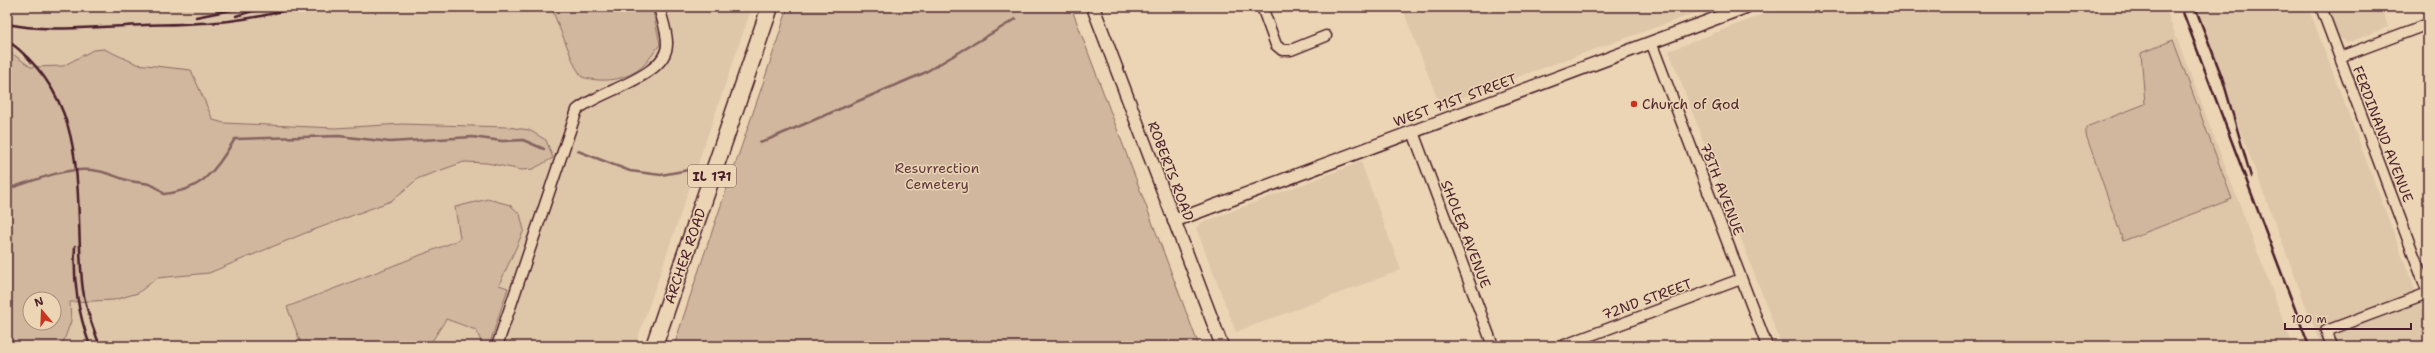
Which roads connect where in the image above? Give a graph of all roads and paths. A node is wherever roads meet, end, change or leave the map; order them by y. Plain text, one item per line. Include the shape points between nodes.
1 (659, 7) edge
2 (770, 7) edge
3 (1093, 7) edge
4 (1262, 7) edge
5 (1746, 7) edge
6 (2321, 7) edge
7 (2428, 24) edge
8 (1326, 36) dead end
9 (1651, 42) junction
10 (2340, 57) junction
11 (1413, 132) junction
12 (1174, 221) junction
13 (1741, 279) junction
14 (2428, 293) edge
15 (497, 346) edge
16 (654, 346) edge
17 (1222, 346) edge
18 (1493, 346) edge
19 (1562, 346) edge
20 (1767, 346) edge
21 (2332, 346) edge

1 - 15 street via 667,45 662,58 649,72 586,102 577,110
2 - 16 main road, ARCHER ROAD / IL 171
3 - 12 street, ROBERTS ROAD
4 - 8 street via 1276,45 1282,50 1291,50
5 - 9 street, WEST 71ST STREET
6 - 10 street, FERDINAND AVENUE
7 - 10 street
9 - 11 street, WEST 71ST STREET
9 - 13 street, 78TH AVENUE
10 - 14 street, FERDINAND AVENUE
11 - 12 street, WEST 71ST STREET
11 - 18 street, SHOLER AVENUE
12 - 17 street, ROBERTS ROAD
13 - 19 street, 72ND STREET
13 - 20 street, 78TH AVENUE
14 - 21 street via 2326,331

